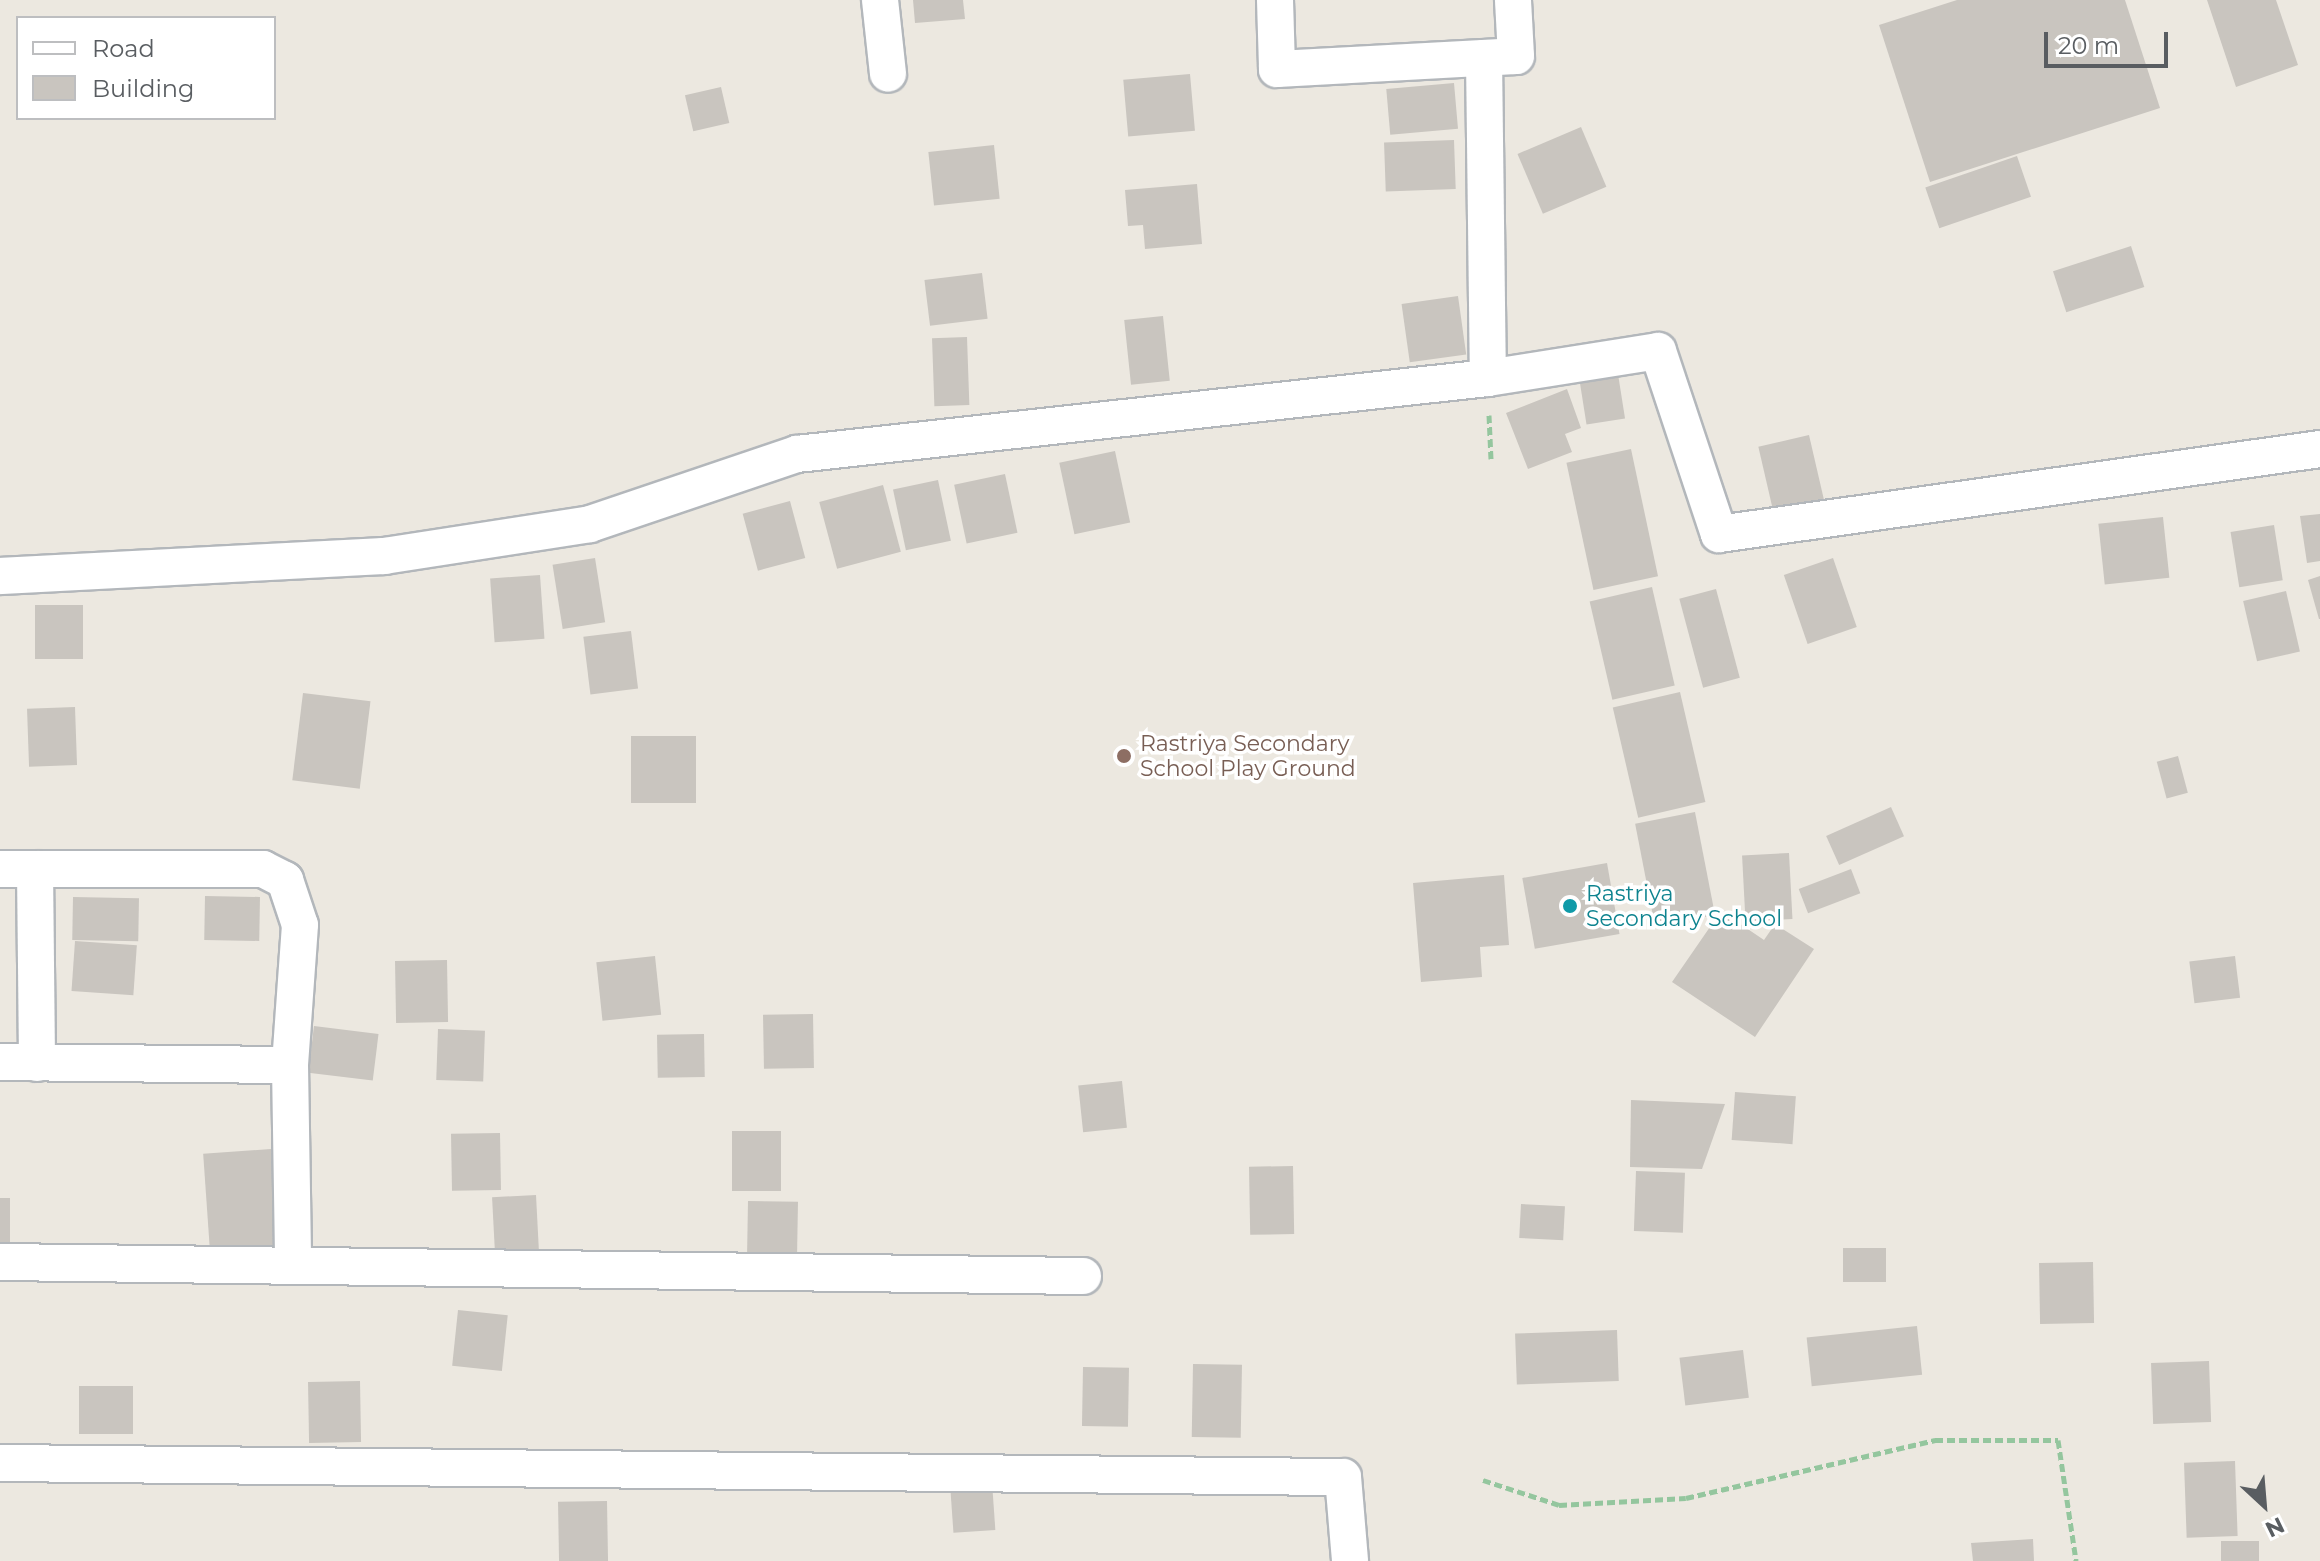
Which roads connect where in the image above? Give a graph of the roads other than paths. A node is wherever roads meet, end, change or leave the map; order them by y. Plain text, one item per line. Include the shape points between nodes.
1 (880, 0) edge
2 (1275, 0) edge
3 (1513, 0) edge
4 (1484, 58) junction
5 (888, 74) dead end
6 (1488, 378) junction
7 (2320, 449) edge
8 (0, 576) edge
9 (17, 869) edge
10 (0, 1062) edge
11 (37, 1063) junction
12 (290, 1065) junction
13 (0, 1262) edge
14 (293, 1264) junction
15 (1083, 1276) dead end
16 (0, 1463) edge
17 (1350, 1561) edge

1 - 5 street
2 - 4 street via 1277,69
3 - 4 street via 1516,56
4 - 6 street
6 - 7 street via 1658,351 1719,534
6 - 8 street via 797,454 590,524 384,556
9 - 11 street
9 - 12 street via 263,869 285,880 300,925
10 - 11 street
11 - 12 street
12 - 14 street
13 - 14 street
14 - 15 street
16 - 17 street via 1343,1477

